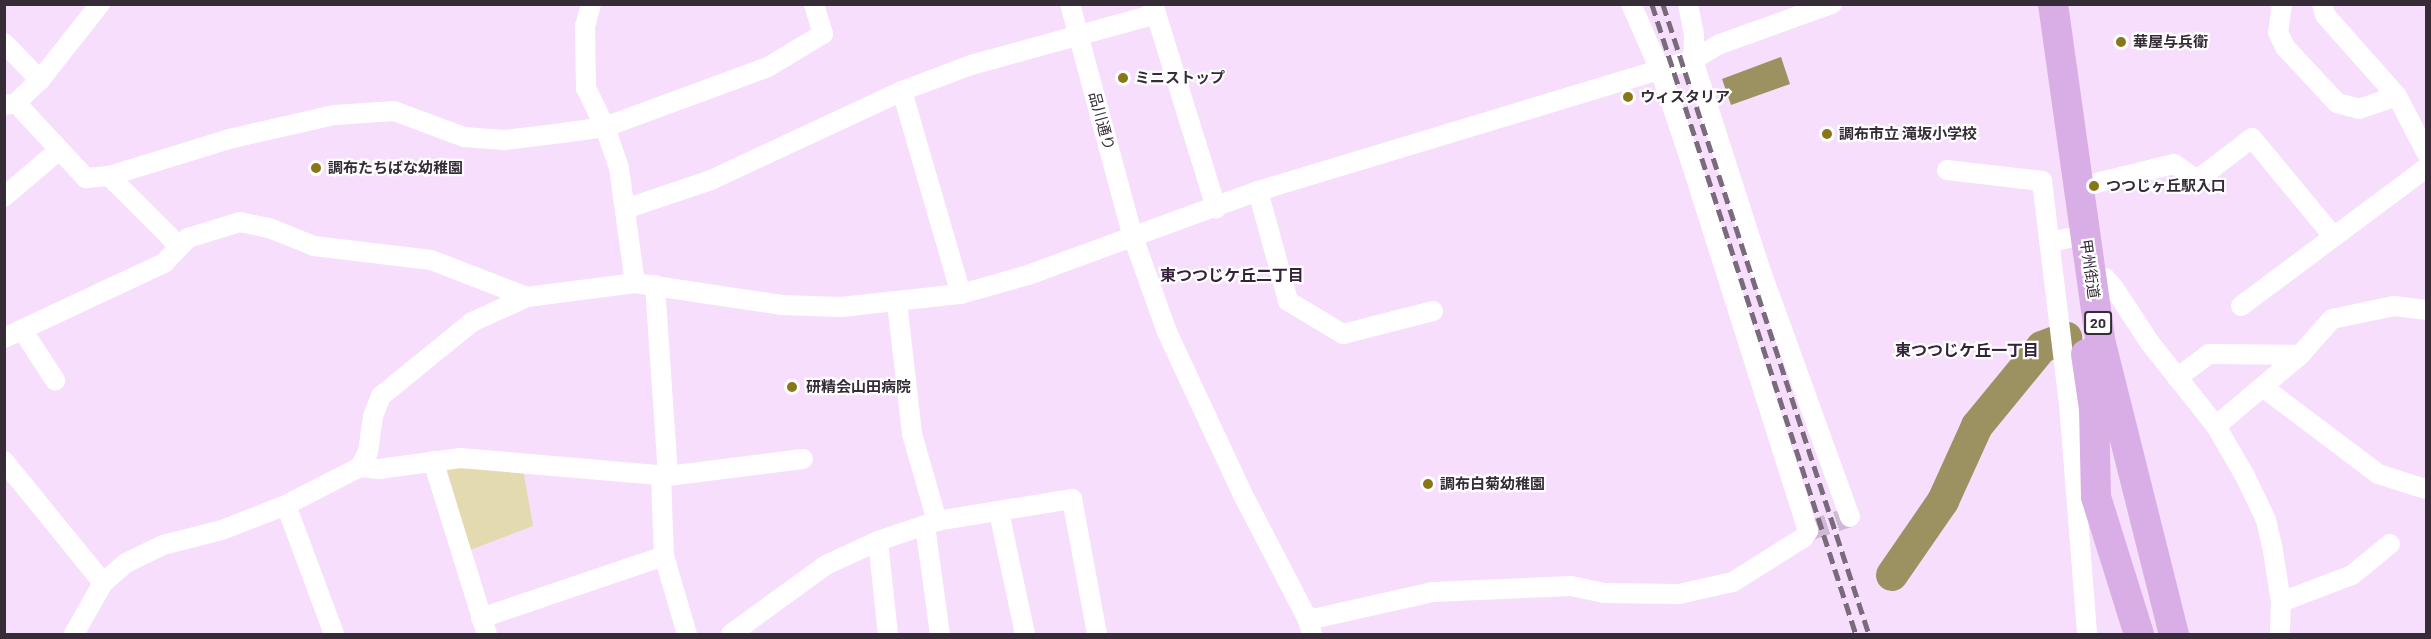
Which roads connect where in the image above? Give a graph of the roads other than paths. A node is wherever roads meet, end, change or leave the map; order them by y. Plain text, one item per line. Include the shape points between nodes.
1 (100, 4) edge
2 (591, 4) edge
3 (814, 4) edge
4 (1070, 4) edge
5 (1631, 4) edge
6 (1688, 4) edge
7 (1832, 4) edge
8 (2040, 4) edge
9 (2053, 4) edge
10 (2282, 4) edge
11 (2322, 4) edge
12 (1155, 9) edge
13 (1078, 34) junction
14 (4, 43) edge
15 (1693, 60) junction
16 (1660, 70) junction
17 (40, 80) junction
18 (902, 92) junction
19 (2397, 96) junction
20 (10, 104) edge
21 (605, 127) junction
22 (58, 152) junction
23 (2427, 152) edge
24 (2427, 168) edge
25 (1947, 170) dead end
26 (109, 176) junction
27 (2096, 183) dead end
28 (1258, 191) junction
29 (4, 197) edge
30 (1216, 207) junction
31 (625, 209) junction
32 (2332, 236) junction
33 (1133, 237) junction
34 (2059, 240) junction
35 (178, 245) junction
36 (2091, 278) junction
37 (645, 284) junction
38 (961, 294) junction
39 (527, 297) junction
40 (897, 302) junction
41 (2241, 306) dead end
42 (2427, 310) edge
43 (1433, 311) dead end
44 (23, 331) junction
45 (4, 339) edge
46 (2300, 355) junction
47 (2177, 378) junction
48 (55, 380) dead end
49 (2264, 388) junction
50 (2217, 426) junction
51 (803, 459) dead end
52 (4, 461) edge
53 (433, 461) junction
54 (360, 467) junction
55 (665, 476) junction
56 (2427, 489) edge
57 (286, 505) junction
58 (999, 512) junction
59 (1850, 517) dead end
60 (931, 523) junction
61 (878, 541) junction
62 (2390, 544) dead end
63 (664, 556) junction
64 (103, 583) junction
65 (2281, 602) junction
66 (484, 626) edge
67 (1310, 627) edge
68 (74, 634) edge
69 (334, 634) edge
70 (687, 634) edge
71 (730, 634) edge
72 (888, 634) edge
73 (940, 634) edge
74 (1025, 634) edge
75 (1097, 634) edge
76 (2087, 634) edge
77 (2139, 634) edge
78 (2174, 634) edge
79 (2280, 634) edge

1 - 17 street
2 - 21 street via 585,26 586,88
3 - 21 street via 823,34 768,67
4 - 13 street, 品川通り
5 - 16 street
6 - 15 street via 1694,34
7 - 15 street via 1720,44
8 - 34 highway, 甲州街道 / 20
9 - 36 highway, 甲州街道 / 20
10 - 19 street via 2278,32 2285,47 2337,103 2359,110
11 - 19 street via 2325,15
12 - 13 street
12 - 30 street
13 - 18 street via 981,62
13 - 33 street, 品川通り
14 - 17 street
15 - 16 street
15 - 59 street via 1758,264
16 - 28 street
16 - 67 street via 1808,531 1733,582 1679,594 1604,593 1571,586 1433,592
17 - 20 street
18 - 31 street via 711,180
18 - 38 street
19 - 23 street
20 - 22 street
21 - 26 street via 505,140 464,137 394,111 335,115 240,136
21 - 31 street via 619,168
22 - 26 street via 86,178
22 - 29 street
24 - 32 street
25 - 34 street via 2042,181
26 - 35 street
27 - 32 street via 2174,164 2197,180 2252,138
28 - 30 street
28 - 43 street via 1288,301 1343,334
30 - 33 street
31 - 37 street
32 - 41 street
33 - 38 street via 1028,275
33 - 67 street, 品川通り via 1180,361
34 - 76 street via 2062,341
34 - 77 highway, 甲州街道 / 20 via 2092,396 2096,497
35 - 39 street via 217,227 253,223 314,246 431,260
35 - 44 street via 164,263
36 - 47 street via 2105,278 2114,288
36 - 78 highway, 甲州街道 / 20 via 2100,340
37 - 39 street
37 - 40 street via 782,306
37 - 55 street
38 - 40 street
39 - 54 street via 472,322 381,396 373,416 368,452
40 - 60 street via 912,434
42 - 46 street via 2394,306 2332,319
44 - 45 street
44 - 48 street
46 - 47 street via 2209,354
46 - 49 street
47 - 50 street
49 - 50 street
49 - 56 street via 2378,474
50 - 65 street via 2266,520
51 - 55 street
52 - 64 street
53 - 54 street via 379,469
53 - 55 street via 460,458
53 - 66 street
54 - 57 street
55 - 63 street
57 - 64 street via 222,530 163,546 126,563
57 - 69 street
58 - 60 street
58 - 74 street
58 - 75 street via 1072,499
60 - 61 street
60 - 73 street
61 - 71 street via 826,564
61 - 72 street
62 - 65 street via 2352,575
63 - 66 street
63 - 70 street
64 - 68 street
65 - 79 street

